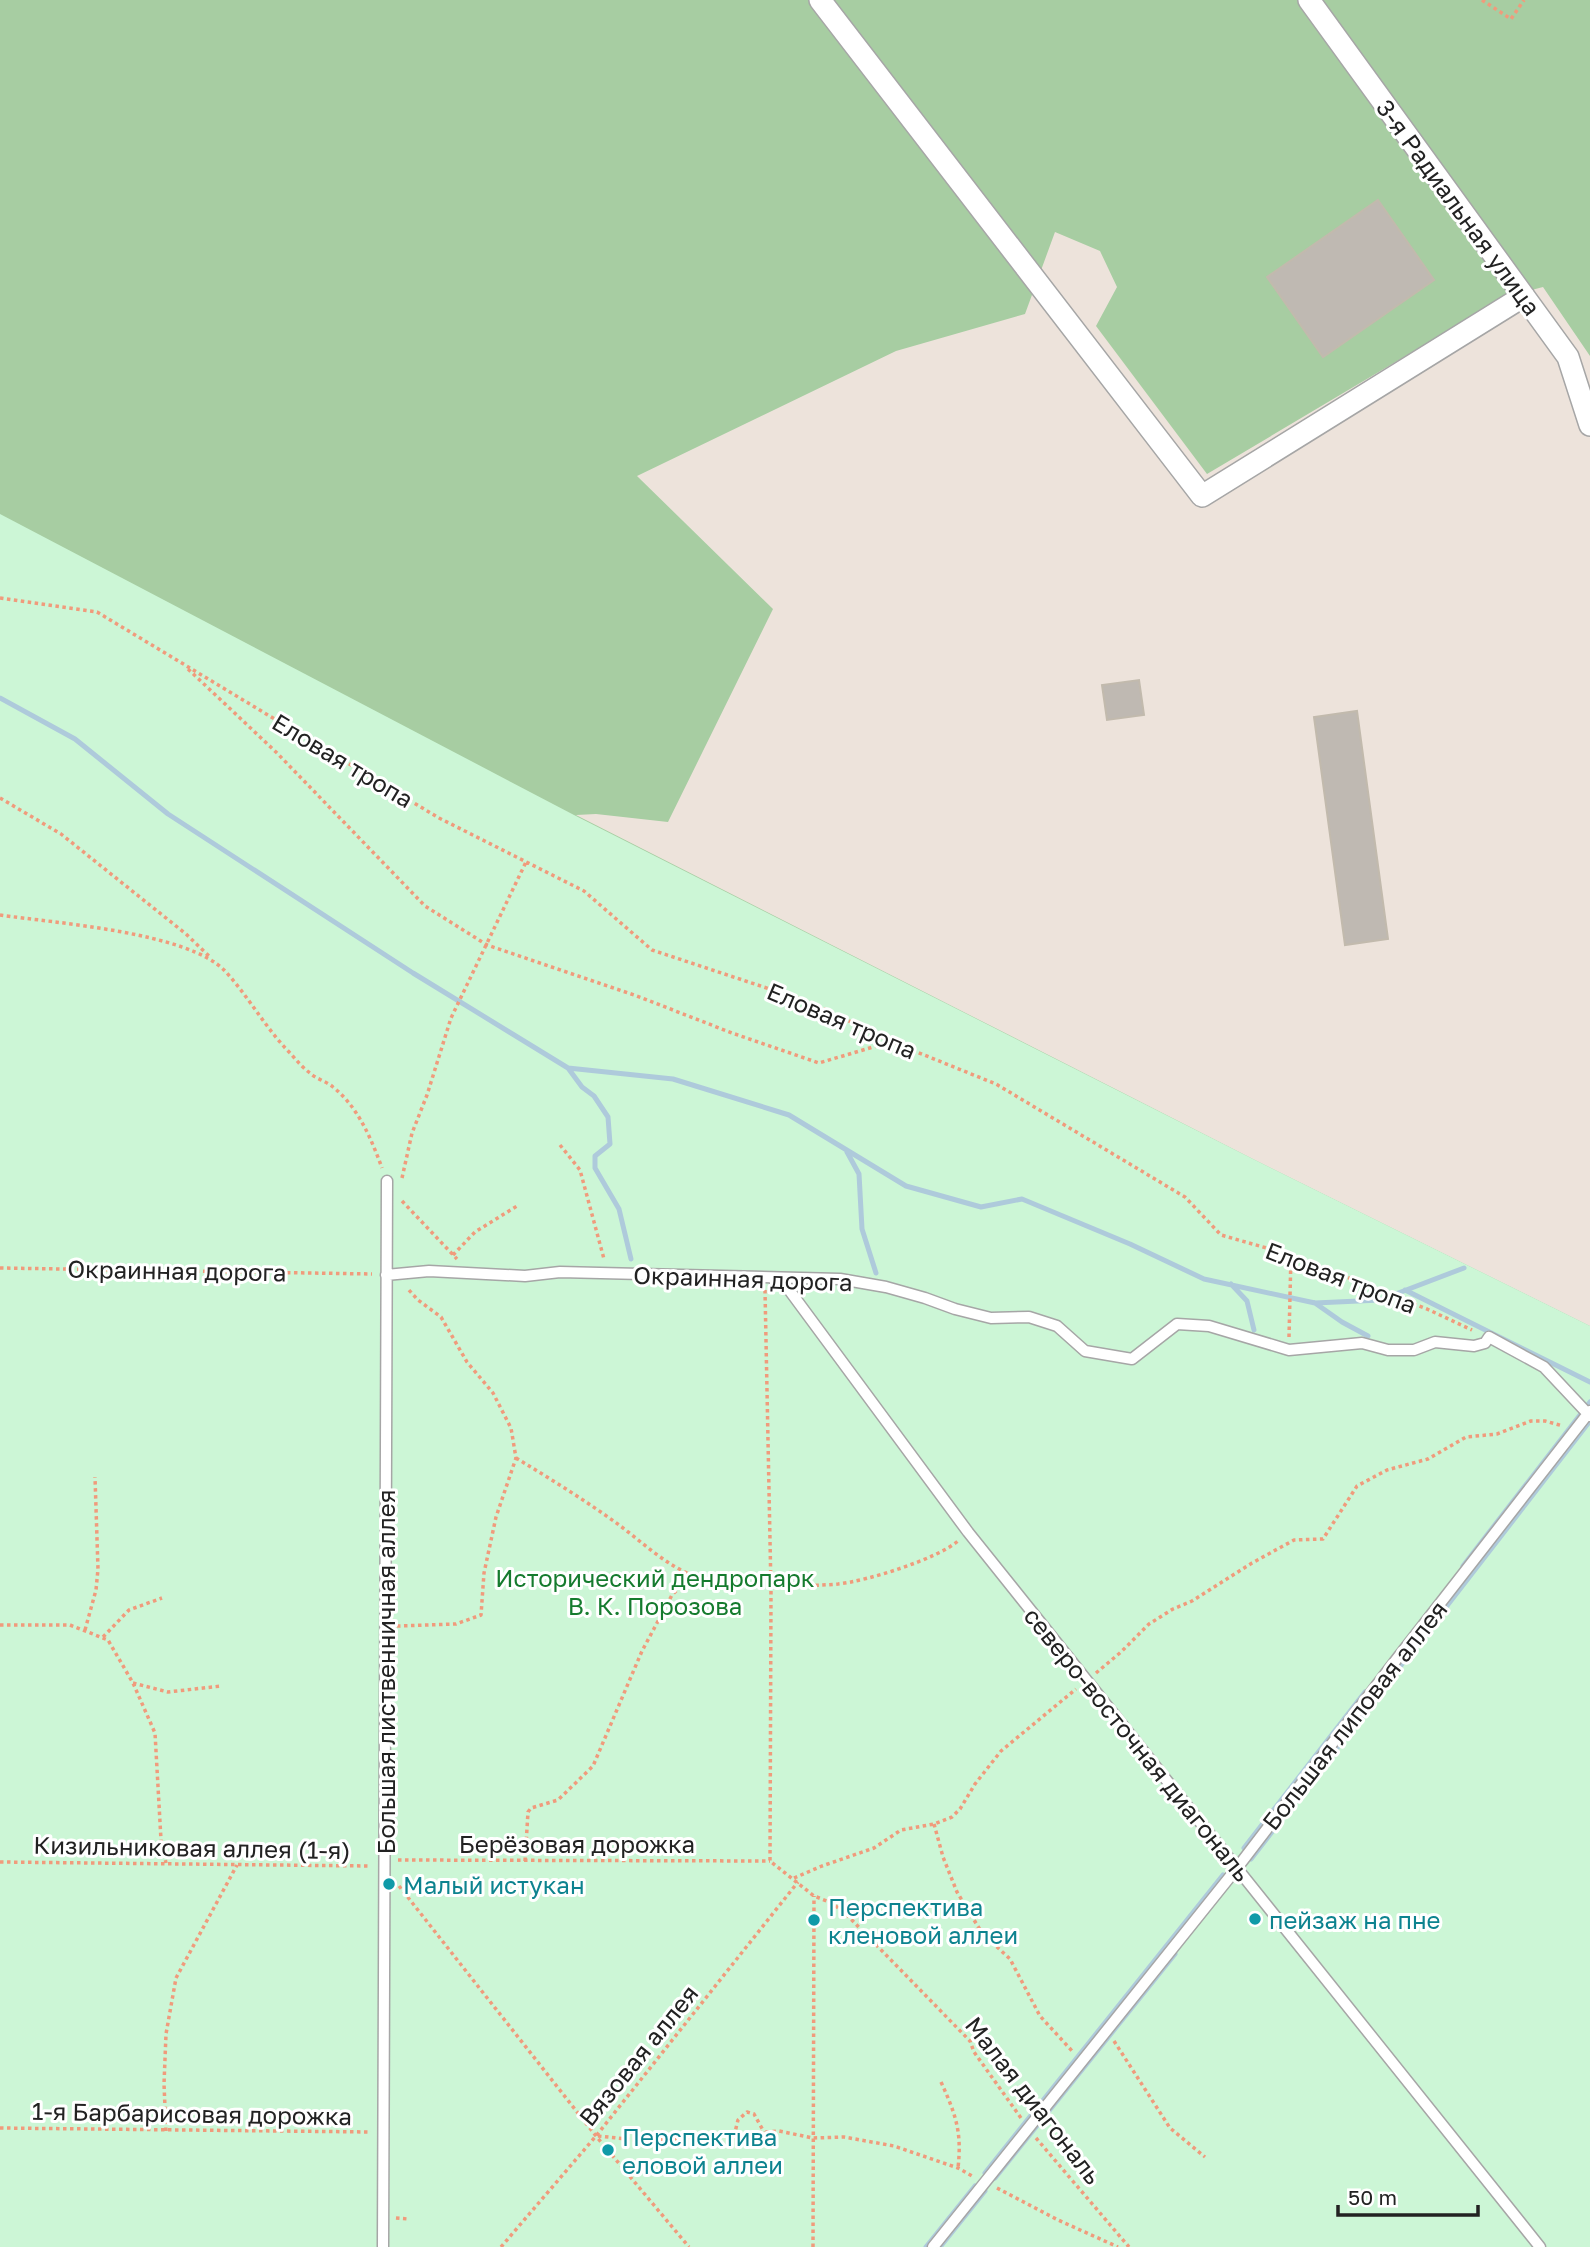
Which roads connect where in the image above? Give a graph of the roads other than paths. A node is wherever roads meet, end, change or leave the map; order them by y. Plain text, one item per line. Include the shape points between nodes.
1 (820, 0) edge
2 (1309, 0) edge
3 (1524, 296) junction
4 (1590, 425) edge
5 (387, 1181) road end
6 (390, 1275) junction
7 (765, 1278) junction
8 (1589, 1413) edge
9 (1237, 1868) junction
10 (383, 2247) edge
11 (933, 2247) edge
12 (1540, 2247) edge

1 - 3 street via 1202,496
2 - 3 street, 3-я Радиальная улица
3 - 4 street, 3-я Радиальная улица via 1569,357
5 - 6 lane, Большая лиственничная аллея
6 - 7 lane, Окраинная дорога via 560,1272
6 - 10 lane, Большая лиственничная аллея
7 - 8 lane, Окраинная дорога via 840,1279 886,1287 991,1318 1029,1317 1057,1326 1085,1351 1132,1359 1177,1324 1209,1326 1289,1350 1362,1343 1414,1350 1435,1342 1474,1346 1489,1337 1544,1367
7 - 9 lane, северо-восточная диагональ via 784,1283 968,1532
8 - 9 lane, Большая липовая аллея
9 - 11 lane, Большая липовая аллея
9 - 12 lane, северо-восточная диагональ

